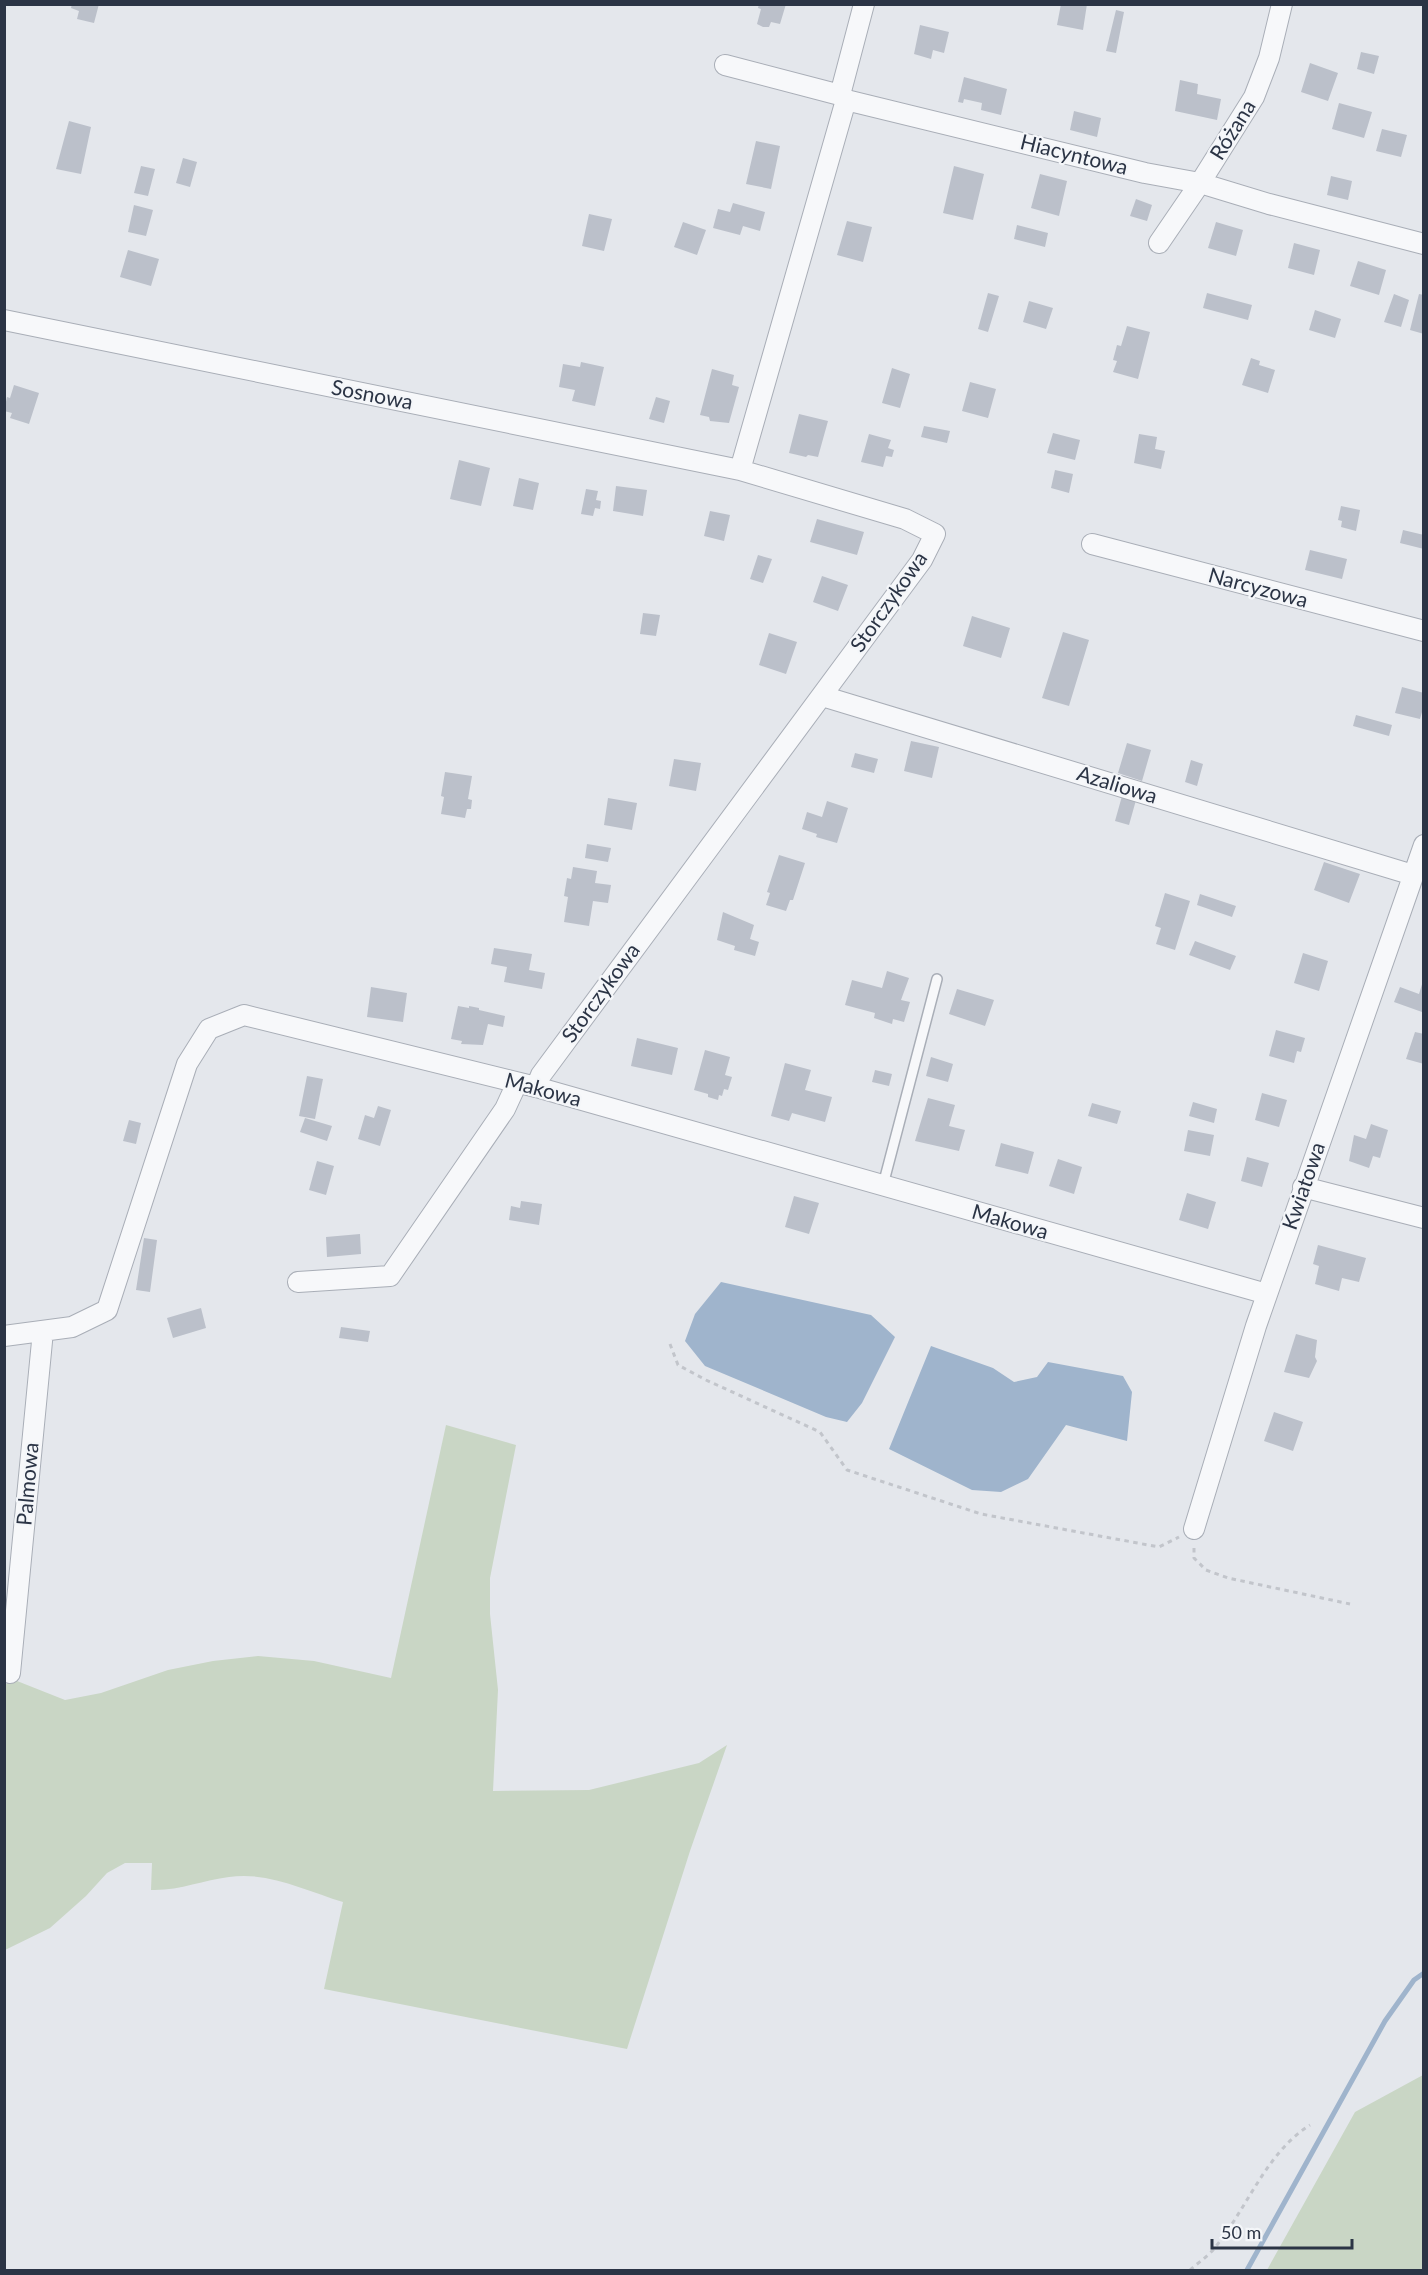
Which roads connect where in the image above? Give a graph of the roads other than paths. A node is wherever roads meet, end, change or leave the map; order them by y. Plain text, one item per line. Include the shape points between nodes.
1 (864, 4) edge
2 (1282, 4) edge
3 (725, 65) dead end
4 (843, 98) junction
5 (1200, 183) junction
6 (1159, 243) dead end
7 (1424, 244) edge
8 (4, 320) edge
9 (740, 470) junction
10 (1092, 544) dead end
11 (1424, 631) edge
12 (822, 696) junction
13 (1424, 845) edge
14 (1413, 875) junction
15 (937, 979) dead end
16 (527, 1085) junction
17 (882, 1185) junction
18 (1303, 1187) junction
19 (1424, 1218) edge
20 (298, 1282) dead end
21 (1267, 1294) junction
22 (42, 1331) junction
23 (4, 1336) edge
24 (1194, 1529) road end
25 (10, 1673) dead end

1 - 4 street
2 - 5 street, Różana via 1269,58 1254,97
3 - 4 street, Hiacyntowa
4 - 5 street, Hiacyntowa via 1145,173
4 - 9 street
5 - 6 street, Różana
5 - 7 street, Hiacyntowa
8 - 9 street, Sosnowa
9 - 12 street, Storczykowa via 905,519 935,534 922,560
10 - 11 street, Narcyzowa
12 - 14 street, Azaliowa
12 - 16 street, Storczykowa via 541,1075
13 - 14 street, Kwiatowa
14 - 18 street, Kwiatowa
15 - 17 lane
16 - 17 street, Makowa
16 - 20 street, Storczykowa via 505,1109 390,1276
16 - 22 street, Makowa via 244,1015 209,1029 187,1064 107,1310 72,1327
17 - 21 street, Makowa
18 - 19 street
18 - 21 street, Kwiatowa
21 - 24 street, Kwiatowa
22 - 23 street, Makowa
22 - 25 street, Palmowa

